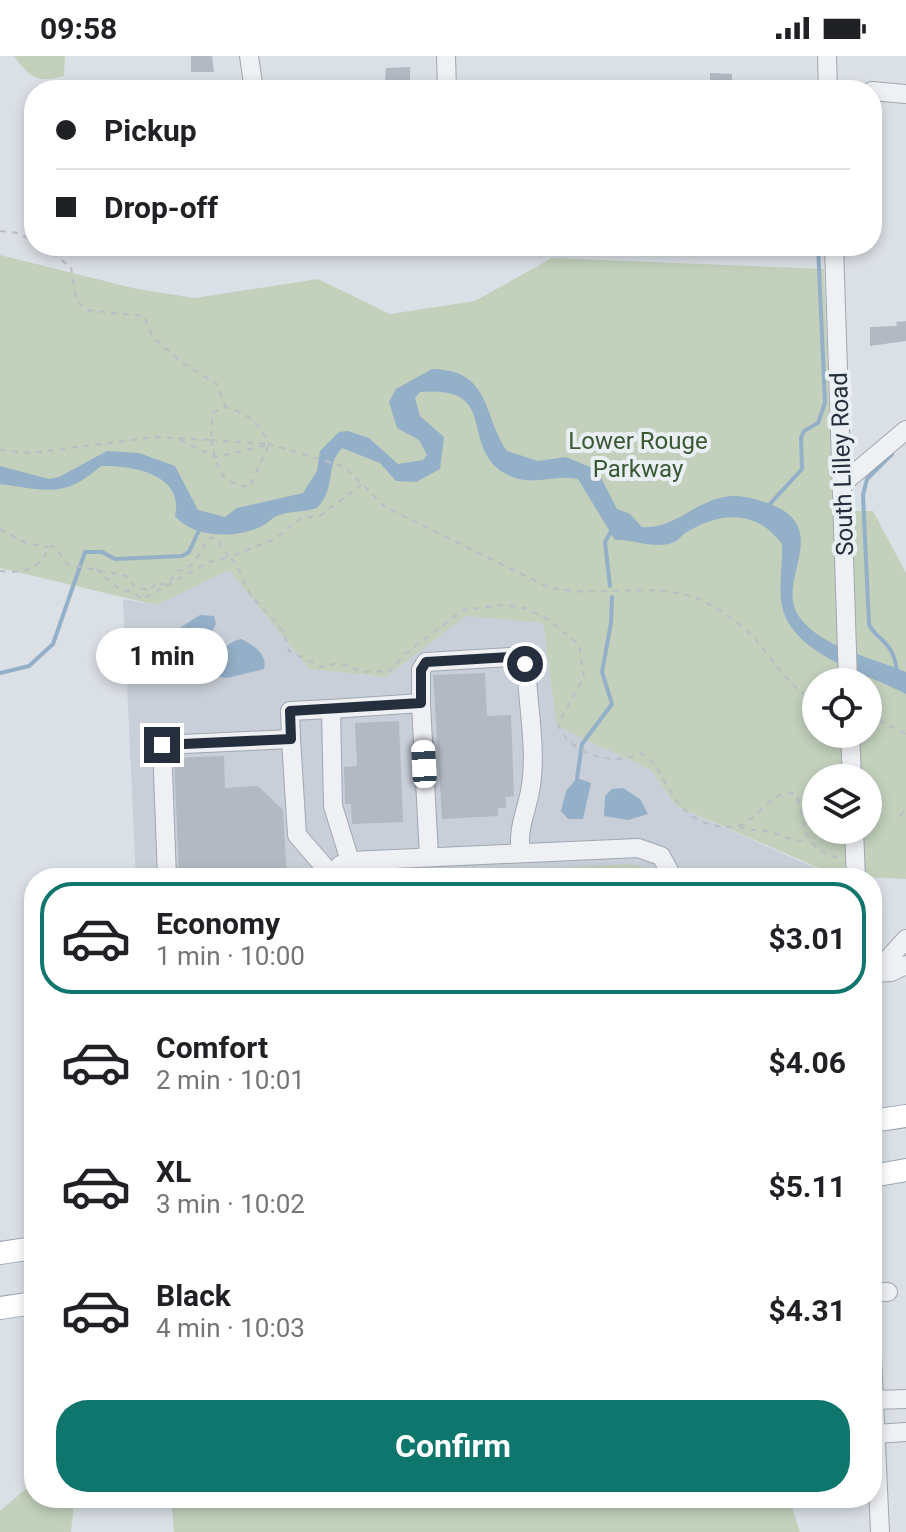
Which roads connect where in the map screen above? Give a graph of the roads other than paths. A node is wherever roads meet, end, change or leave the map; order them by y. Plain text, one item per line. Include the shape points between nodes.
1 (249, 56) edge
2 (446, 56) edge
3 (827, 56) edge
4 (253, 80) edge
5 (447, 80) edge
6 (828, 80) edge
7 (882, 92) edge
8 (906, 94) edge
9 (834, 256) edge
10 (906, 430) edge
11 (843, 483) junction
12 (848, 668) edge
13 (421, 703) junction
14 (331, 709) junction
15 (291, 739) junction
16 (855, 844) edge
17 (521, 852) junction
18 (429, 857) junction
19 (350, 861) junction
20 (167, 868) edge
21 (322, 868) edge
22 (338, 868) edge
23 (668, 868) edge
24 (856, 868) edge
25 (906, 939) edge
26 (882, 964) edge
27 (906, 965) edge
28 (882, 973) edge
29 (906, 1116) edge
30 (882, 1120) edge
31 (906, 1170) edge
32 (882, 1174) edge
33 (24, 1249) edge
34 (0, 1253) edge
35 (24, 1304) edge
36 (0, 1308) edge
37 (906, 1399) edge
38 (882, 1400) edge
39 (906, 1432) edge
40 (882, 1434) edge
41 (879, 1508) edge
42 (880, 1532) edge

1 - 4 street
2 - 5 street
3 - 6 street
7 - 8 street
9 - 11 street, South Lilley Road
10 - 11 street
11 - 12 street, South Lilley Road
13 - 14 street
13 - 17 street via 426,662 511,657 525,664 532,765
13 - 18 street
14 - 15 street via 290,711
14 - 19 street via 333,806
15 - 20 street via 162,745
15 - 21 street via 297,835
16 - 24 street
17 - 18 street
17 - 23 street via 646,849 661,856
18 - 19 street
19 - 22 street
25 - 26 street
27 - 28 street
29 - 30 main road
31 - 32 main road
33 - 34 main road
35 - 36 main road
37 - 38 street
39 - 40 street
41 - 42 street

